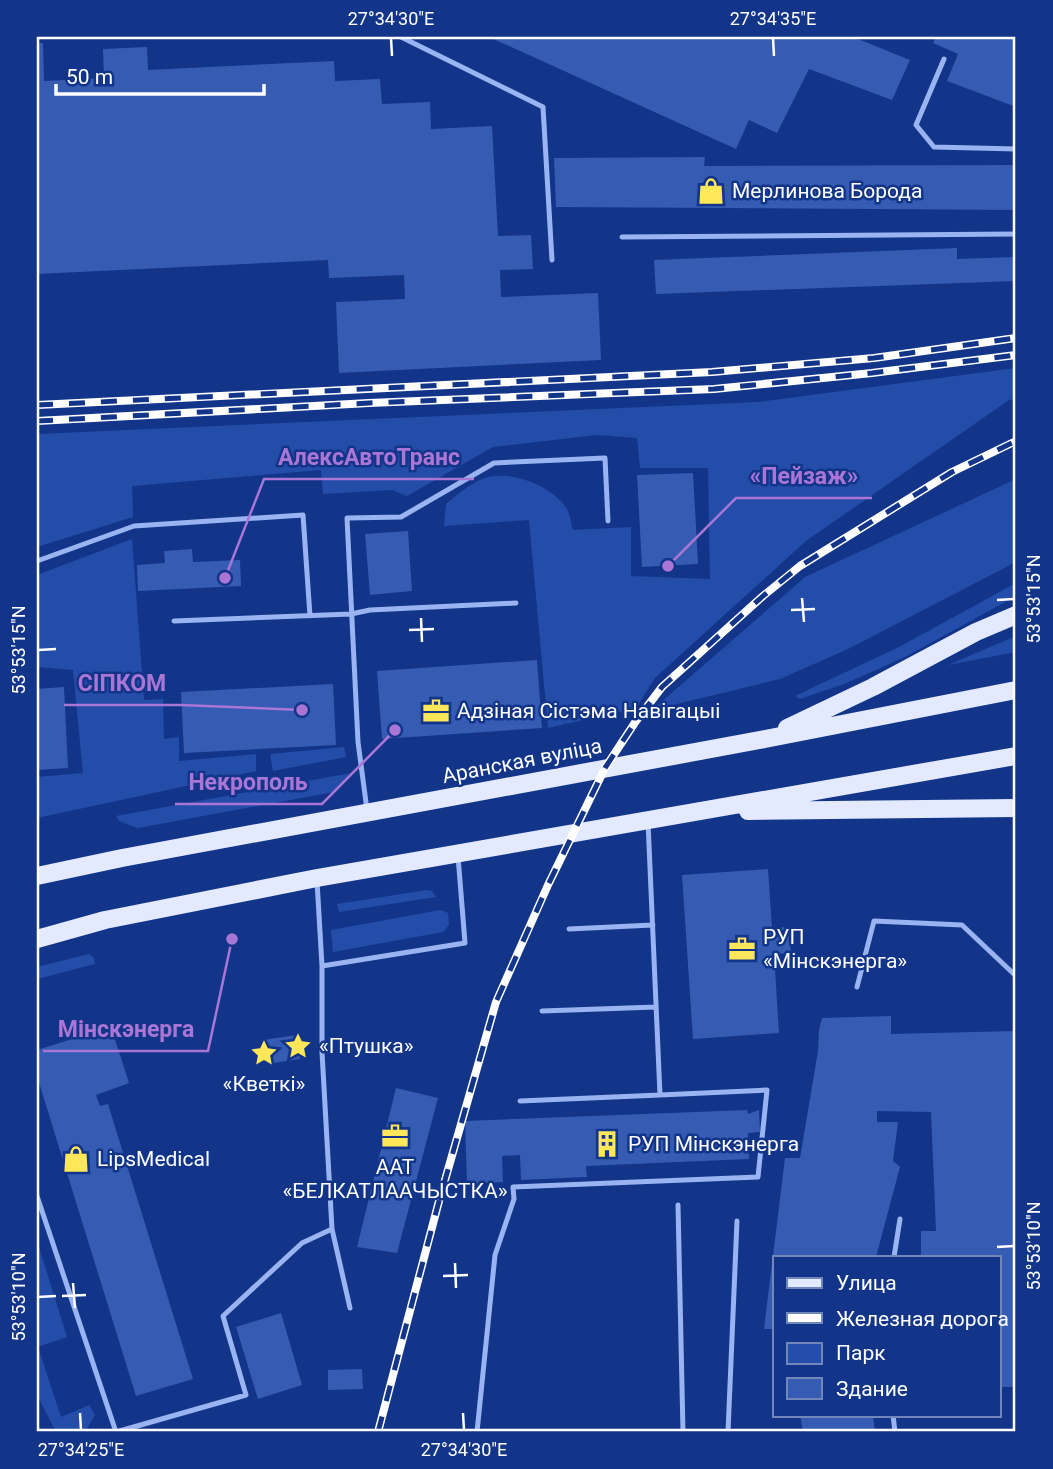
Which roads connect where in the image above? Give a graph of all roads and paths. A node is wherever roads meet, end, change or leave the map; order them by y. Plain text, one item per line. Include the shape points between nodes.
1 (401, 37) edge
2 (944, 59) dead end
3 (1016, 149) edge
4 (1016, 234) edge
5 (622, 237) dead end
6 (552, 260) dead end
7 (608, 521) dead end
8 (37, 561) edge
9 (516, 603) dead end
10 (351, 614) junction
11 (310, 615) junction
12 (1016, 615) edge
13 (174, 621) dead end
14 (1016, 690) edge
15 (765, 739) junction
16 (1016, 756) edge
17 (1016, 808) edge
18 (695, 811) junction
19 (368, 813) junction
20 (648, 819) junction
21 (458, 853) junction
22 (37, 876) edge
23 (317, 878) junction
24 (653, 925) junction
25 (569, 929) dead end
26 (37, 939) edge
27 (322, 966) junction
28 (1016, 976) edge
29 (857, 987) dead end
30 (656, 1007) junction
31 (541, 1011) dead end
32 (660, 1095) junction
33 (520, 1101) dead end
34 (37, 1196) edge
35 (678, 1205) dead end
36 (900, 1219) dead end
37 (737, 1221) dead end
38 (331, 1229) junction
39 (894, 1256) edge
40 (350, 1308) dead end
41 (477, 1432) edge
42 (683, 1432) edge
43 (729, 1432) edge

1 - 6 lane via 543,107
2 - 3 lane via 916,125 934,147
4 - 5 lane
7 - 10 lane via 605,458 494,463 401,517 347,517
8 - 11 lane via 134,526 303,515
9 - 10 lane
10 - 11 lane
10 - 19 lane via 358,742
11 - 13 lane
12 - 15 main road
14 - 15 main road, Аранская вуліца
15 - 19 main road, Аранская вуліца
16 - 18 main road
17 - 18 main road
18 - 20 main road
19 - 22 main road, Аранская вуліца
20 - 21 main road
20 - 24 lane
21 - 23 main road
21 - 27 lane via 465,943
23 - 26 main road via 105,920
23 - 27 lane
24 - 25 lane
24 - 30 lane
27 - 38 lane
28 - 29 lane via 962,925 874,921
30 - 31 lane
30 - 32 lane
32 - 33 lane
32 - 41 lane via 767,1090 758,1177 513,1187 514,1199 495,1255
34 - 38 lane via 116,1432 246,1395 223,1317 302,1243
35 - 42 lane
36 - 39 lane
37 - 43 lane
38 - 40 lane

